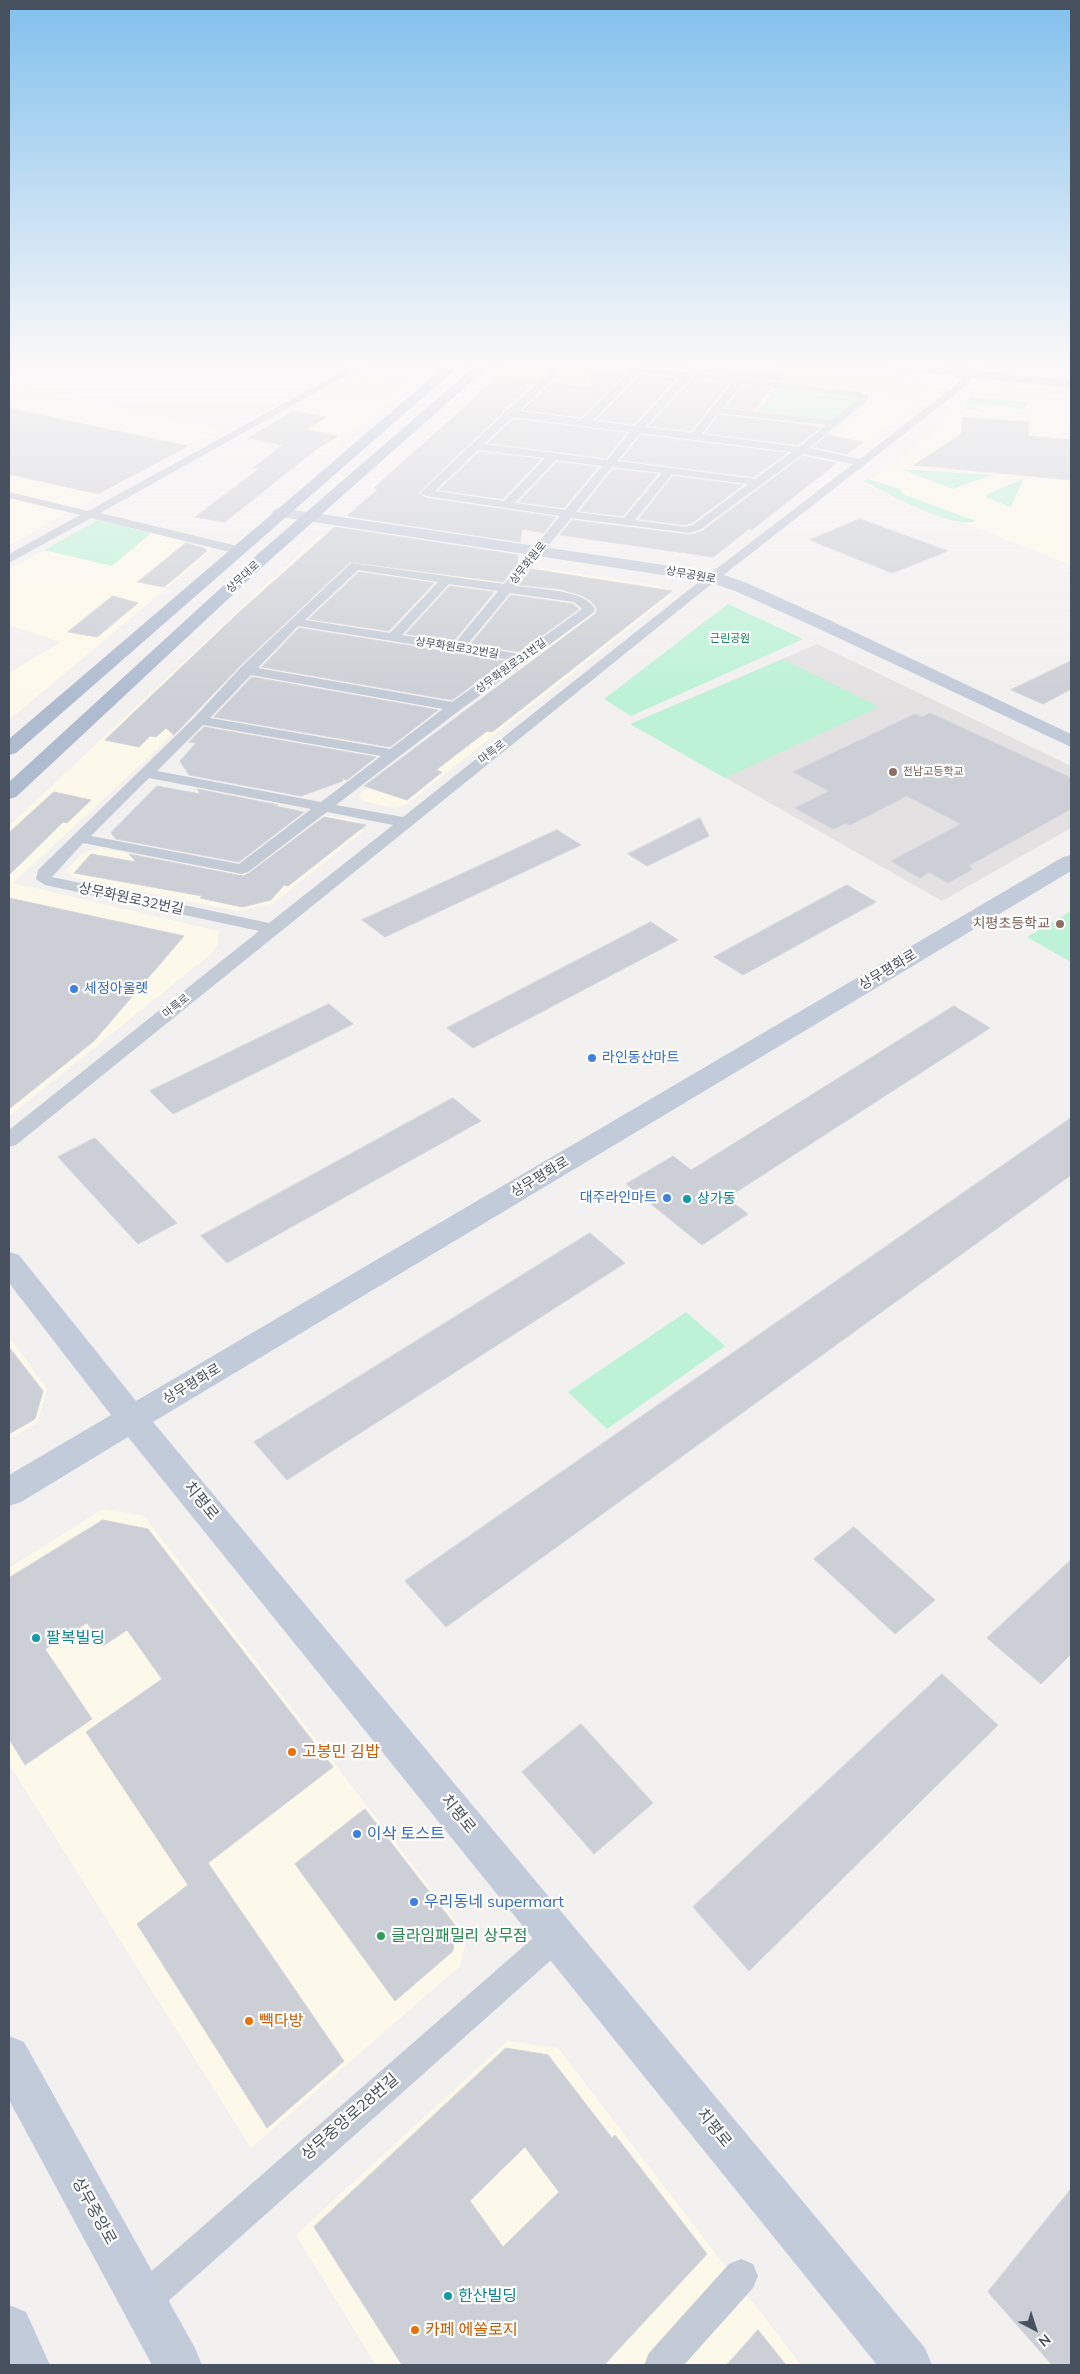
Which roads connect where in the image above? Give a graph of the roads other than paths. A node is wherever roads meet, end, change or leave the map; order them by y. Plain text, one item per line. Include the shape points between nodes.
1 (157, 477) edge
2 (322, 477) edge
3 (355, 477) edge
4 (443, 477) edge
5 (533, 477) edge
6 (600, 477) edge
7 (664, 477) edge
8 (715, 477) edge
9 (763, 477) edge
10 (842, 477) edge
11 (756, 482) junction
12 (9, 495) edge
13 (507, 505) junction
14 (280, 513) junction
15 (90, 514) junction
16 (569, 514) junction
17 (309, 517) junction
18 (627, 522) junction
19 (238, 550) junction
20 (539, 550) junction
21 (9, 559) edge
22 (355, 566) joint
23 (712, 577) junction
24 (446, 579) junction
25 (508, 588) junction
26 (295, 622) junction
27 (393, 637) junction
28 (458, 648) junction
29 (522, 658) junction
30 (246, 670) junction
31 (455, 707) junction
32 (200, 720) junction
33 (1071, 741) edge
34 (9, 749) edge
35 (393, 754) junction
36 (145, 773) junction
37 (9, 793) edge
38 (324, 806) junction
39 (404, 822) junction
40 (79, 838) junction
41 (1071, 862) edge
42 (273, 929) junction
43 (9, 1140) edge
44 (9, 1263) edge
45 (133, 1420) junction
46 (9, 1492) edge
47 (558, 1935) junction
48 (9, 2057) edge
49 (742, 2276) dead end
50 (143, 2301) junction
51 (9, 2329) edge
52 (26, 2365) edge
53 (178, 2365) edge
54 (661, 2365) edge
55 (908, 2365) edge

1 - 15 street
2 - 14 main road, 상무대로
3 - 17 main road, 상무대로
4 - 13 street via 426,493
5 - 13 street
6 - 16 street, 상무화원로
7 - 18 street
8 - 11 street
9 - 11 street
10 - 23 street, 마륵로
11 - 18 street via 697,528 686,531
12 - 15 street
13 - 16 street
14 - 17 street, 상무공원로
14 - 19 main road, 상무대로
15 - 19 street
15 - 21 street
16 - 18 street
16 - 20 street, 상무화원로
17 - 20 street, 상무공원로
17 - 37 main road, 상무대로
19 - 34 main road, 상무대로
20 - 23 street, 상무공원로
20 - 25 street, 상무화원로
22 - 24 street, 상무화원로31번길
22 - 26 street, 상무화원로32번길
23 - 33 street, 상무공원로 via 821,623
23 - 39 street, 마륵로
24 - 25 street, 상무화원로31번길
24 - 27 street, 상무화원로32번길
25 - 28 street, 상무화원로
25 - 29 street, 상무화원로31번길 via 578,599 589,610
26 - 27 street, 상무화원로32번길
26 - 30 street, 상무화원로32번길
27 - 28 street, 상무화원로32번길
28 - 29 street, 상무화원로32번길
29 - 31 street, 상무화원로31번길
30 - 31 street
30 - 32 street, 상무화원로32번길
31 - 35 street, 상무화원로31번길
32 - 35 street
32 - 36 street, 상무화원로32번길
35 - 38 street, 상무화원로31번길
36 - 38 street
36 - 40 street, 상무화원로32번길
38 - 39 street
38 - 40 street, 상무화원로31번길 via 242,869
39 - 42 street, 마륵로
40 - 42 street, 상무화원로32번길 via 44,873 44,879
41 - 45 street, 상무평화로
42 - 43 street, 마륵로
44 - 45 street, 치평로
45 - 46 street, 상무평화로
45 - 47 street, 치평로
47 - 50 street, 상무중앙로28번길
47 - 55 street, 치평로
48 - 50 street, 상무중앙로
49 - 54 street
50 - 53 street, 상무중앙로
51 - 52 street

